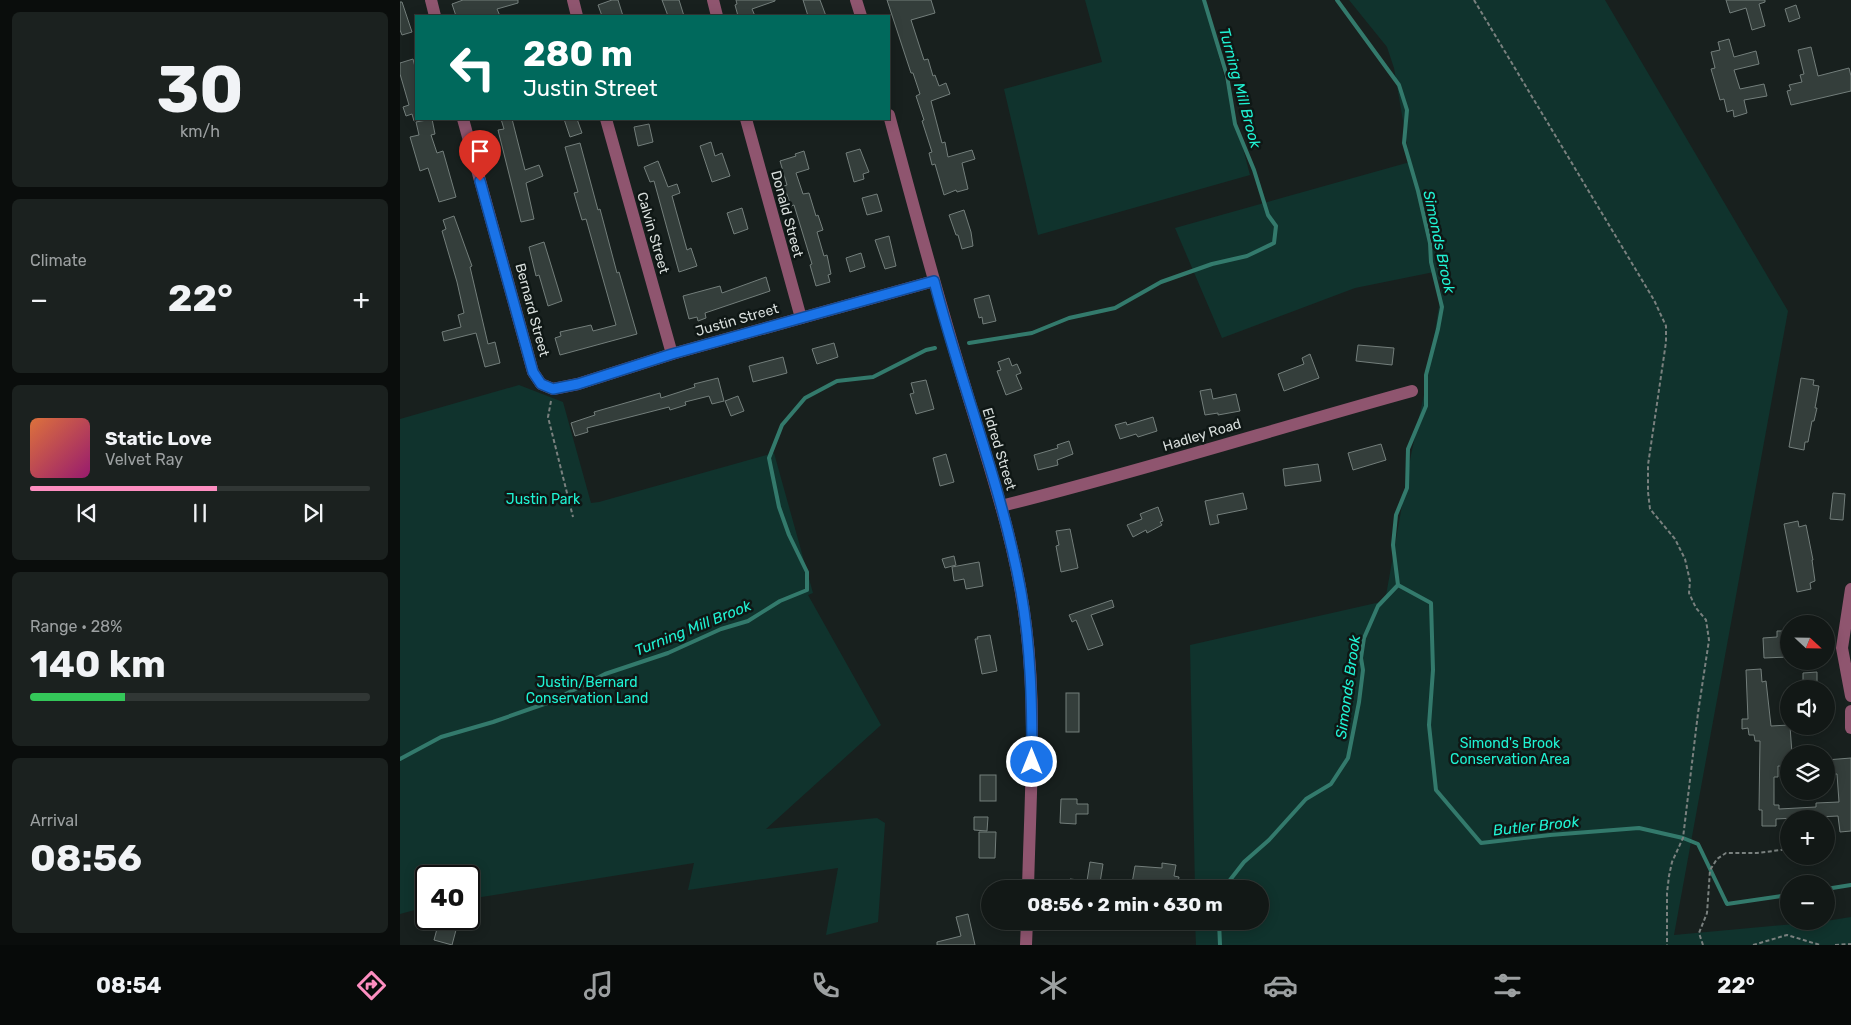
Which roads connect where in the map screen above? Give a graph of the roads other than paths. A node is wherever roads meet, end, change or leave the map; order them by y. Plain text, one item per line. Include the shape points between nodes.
1 (431, 0) edge
2 (573, 0) edge
3 (713, 0) edge
4 (856, 0) edge
5 (435, 15) edge
6 (577, 15) edge
7 (717, 15) edge
8 (861, 15) edge
9 (890, 119) edge
10 (463, 120) edge
11 (606, 120) edge
12 (746, 120) edge
13 (934, 281) junction
14 (801, 318) junction
15 (672, 354) junction
16 (551, 388) joint
17 (1412, 391) dead end
18 (1000, 506) junction
19 (1851, 589) edge
20 (1851, 696) edge
21 (1851, 712) edge
22 (1851, 728) edge
23 (1028, 880) edge
24 (1027, 930) edge
25 (1026, 945) edge

1 - 5 street
2 - 6 street
3 - 7 street
4 - 8 street
9 - 13 street, Eldred Street
10 - 16 street, Bernard Street via 533,372 541,384
11 - 15 street, Calvin Street
12 - 14 street, Donald Street
13 - 14 street, Justin Street
13 - 18 street, Eldred Street
14 - 15 street, Justin Street
15 - 16 street, Justin Street via 578,384
17 - 18 street, Hadley Road via 1116,477
18 - 23 street, Eldred Street via 1021,591 1030,665 1032,762
19 - 20 street via 1842,648
21 - 22 street
24 - 25 street

